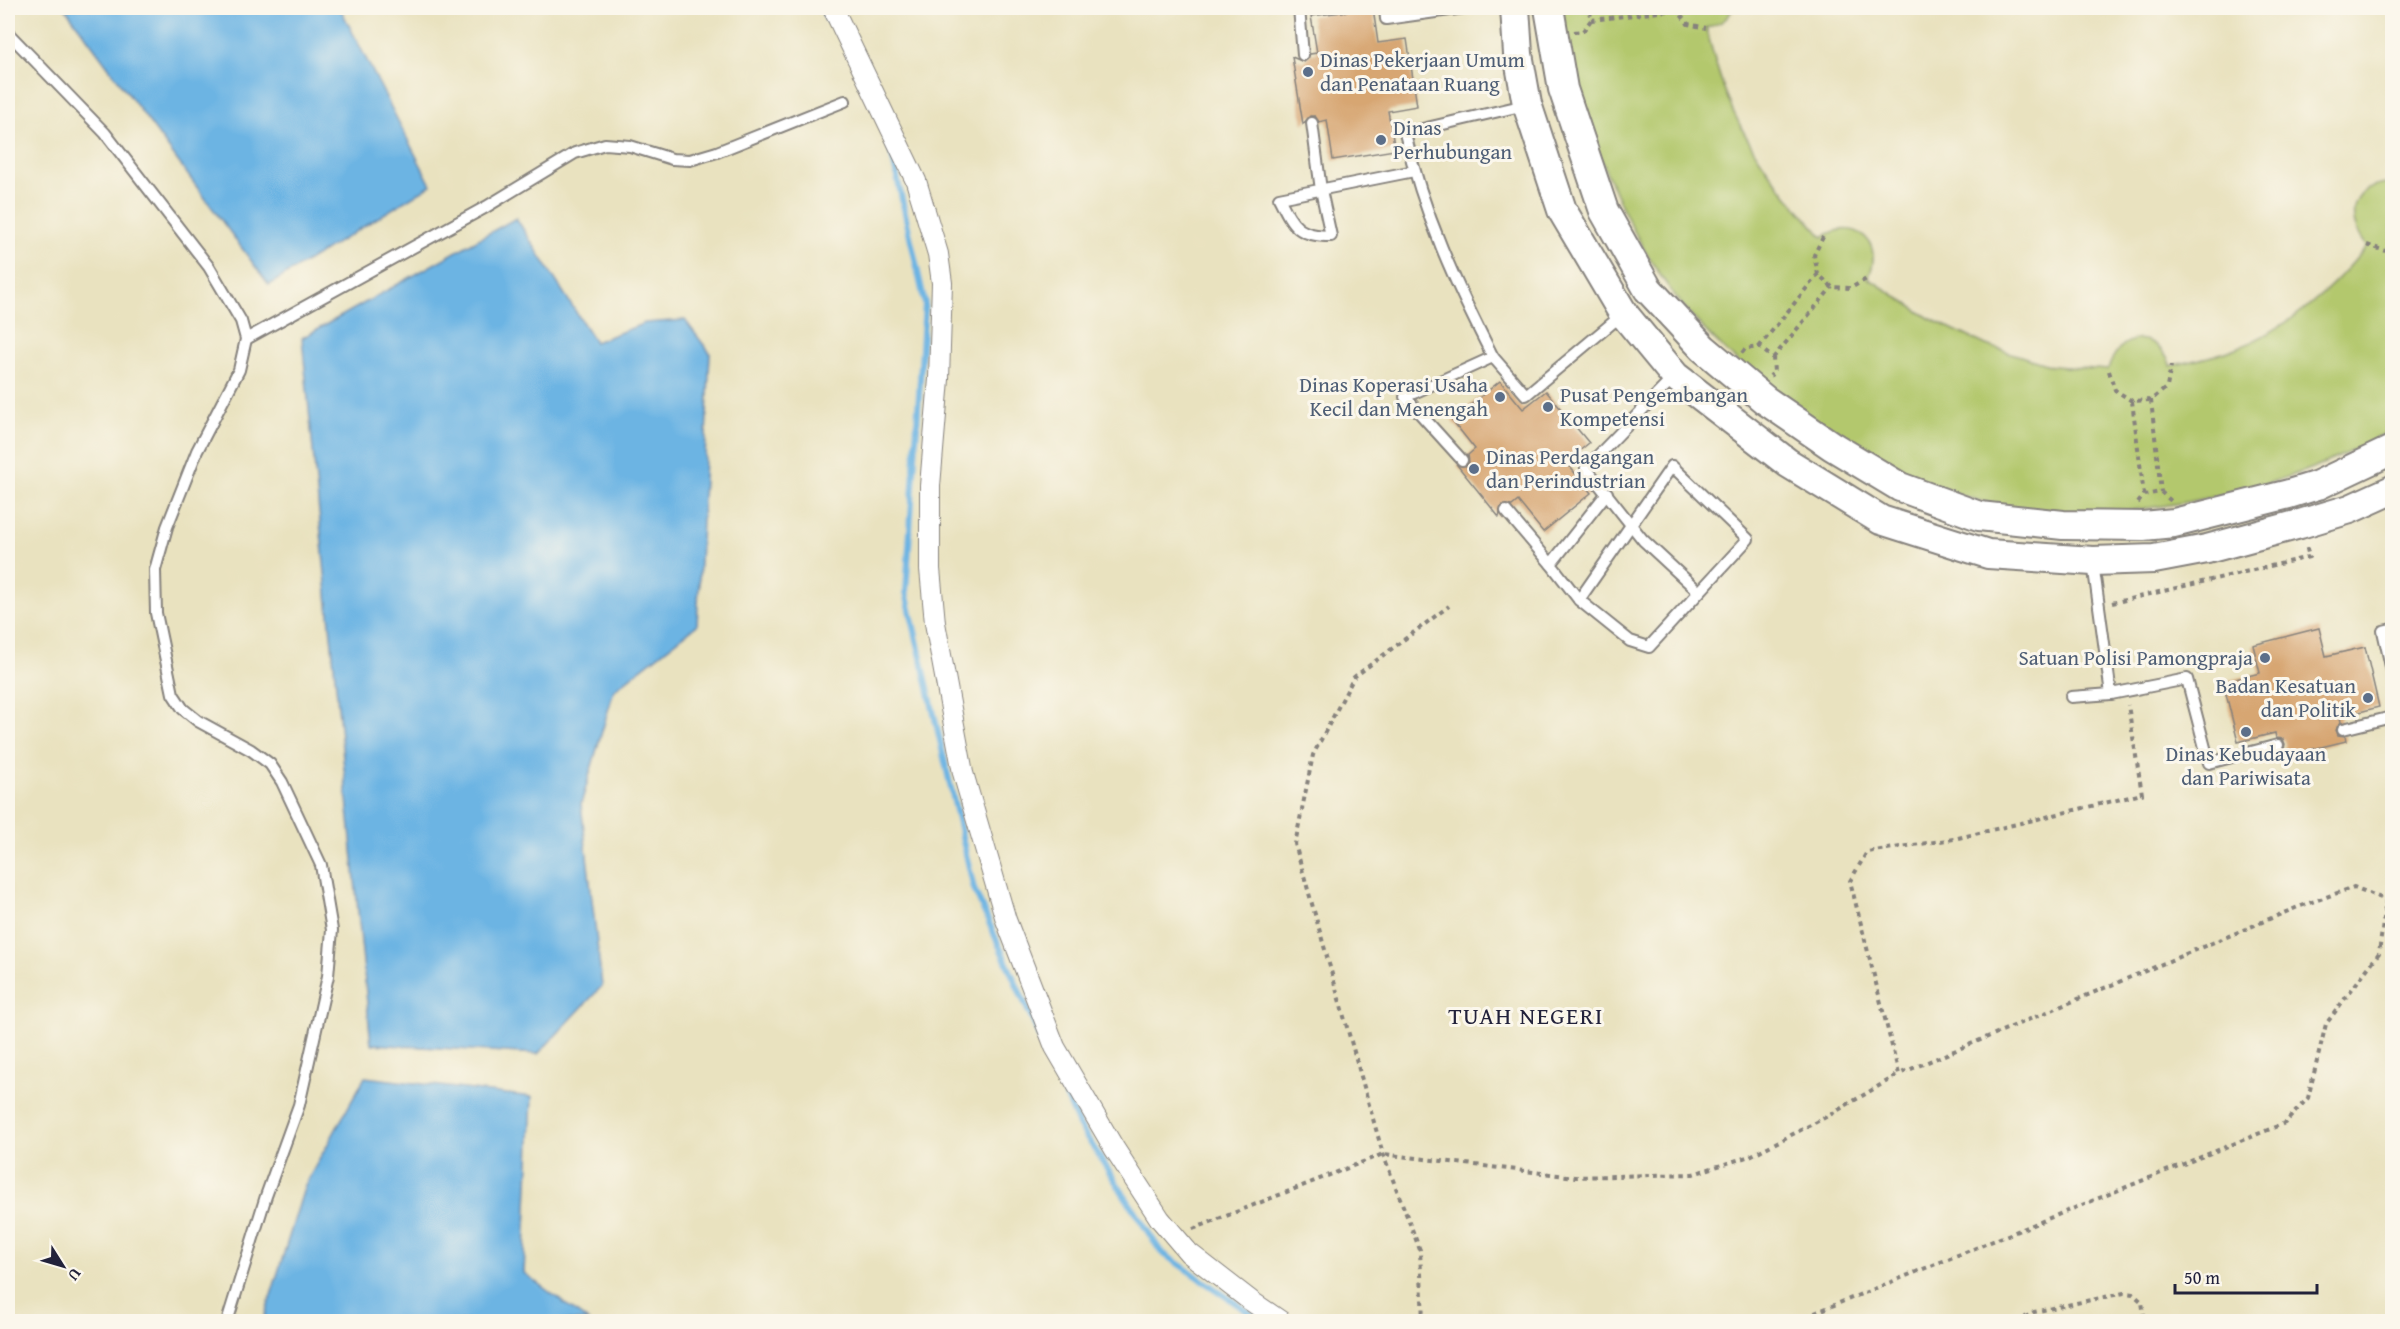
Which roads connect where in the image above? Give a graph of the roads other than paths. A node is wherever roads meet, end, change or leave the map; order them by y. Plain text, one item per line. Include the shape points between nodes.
1 (833, 8) edge
2 (1299, 8) edge
3 (1385, 8) edge
4 (1464, 8) edge
5 (1515, 8) edge
6 (1549, 8) edge
7 (8, 33) edge
8 (1303, 56) dead end
9 (1563, 89) junction
10 (845, 101) dead end
11 (1527, 104) junction
12 (1312, 123) dead end
13 (1414, 171) junction
14 (1321, 190) junction
15 (1648, 289) junction
16 (1623, 313) junction
17 (246, 339) junction
18 (1703, 348) junction
19 (1493, 357) junction
20 (1676, 375) junction
21 (2392, 450) edge
22 (1462, 460) dead end
23 (2392, 490) edge
24 (1607, 494) junction
25 (2289, 494) junction
26 (1506, 511) dead end
27 (2203, 516) junction
28 (1631, 524) junction
29 (2300, 524) junction
30 (2207, 549) junction
31 (2093, 561) junction
32 (1551, 564) junction
33 (1698, 591) junction
34 (1579, 600) junction
35 (2392, 629) edge
36 (2392, 671) edge
37 (2111, 694) junction
38 (2071, 697) dead end
39 (2392, 717) edge
40 (2343, 729) dead end
41 (2278, 745) dead end
42 (227, 1322) edge
43 (1282, 1322) edge

1 - 43 street via 916,181 938,254 941,314 930,486 930,569 935,623 963,772 1006,920 1056,1047 1114,1148 1173,1237 1207,1268
2 - 8 lane
3 - 4 lane via 1386,19
5 - 11 street
6 - 9 street
7 - 17 lane via 105,133 209,267 241,321
9 - 11 street
9 - 15 street via 1604,211
10 - 17 lane via 690,160 604,144 575,153 486,207
11 - 13 lane via 1405,133
11 - 16 street via 1563,210
12 - 14 lane
13 - 14 lane
13 - 19 lane via 1430,224
14 - 14 lane via 1331,236 1311,236 1292,223 1279,198
15 - 16 street
15 - 18 street
16 - 19 lane via 1526,395
16 - 20 street
17 - 42 lane via 239,370 197,452 167,527 155,570 156,613 172,694 183,709 270,764 282,782 321,865 332,930 328,976 299,1105
18 - 20 street
18 - 27 street via 1765,400 1832,446 1900,487 1979,516 2063,525 2143,526
19 - 22 lane via 1405,397
20 - 24 lane via 1586,468
20 - 31 street via 1788,463 1881,520 1988,554
21 - 25 street via 2318,485
23 - 29 street via 2350,509
24 - 28 lane
24 - 32 lane
25 - 27 street
25 - 29 street
26 - 32 lane
27 - 30 street
28 - 33 lane
28 - 33 lane via 1672,466 1748,539
28 - 34 lane
29 - 30 street
30 - 31 street via 2154,559
31 - 37 lane
32 - 34 lane
33 - 34 lane via 1649,647 1630,641
35 - 36 lane via 2383,631
37 - 38 lane
37 - 41 lane via 2187,679 2210,762
39 - 40 lane

